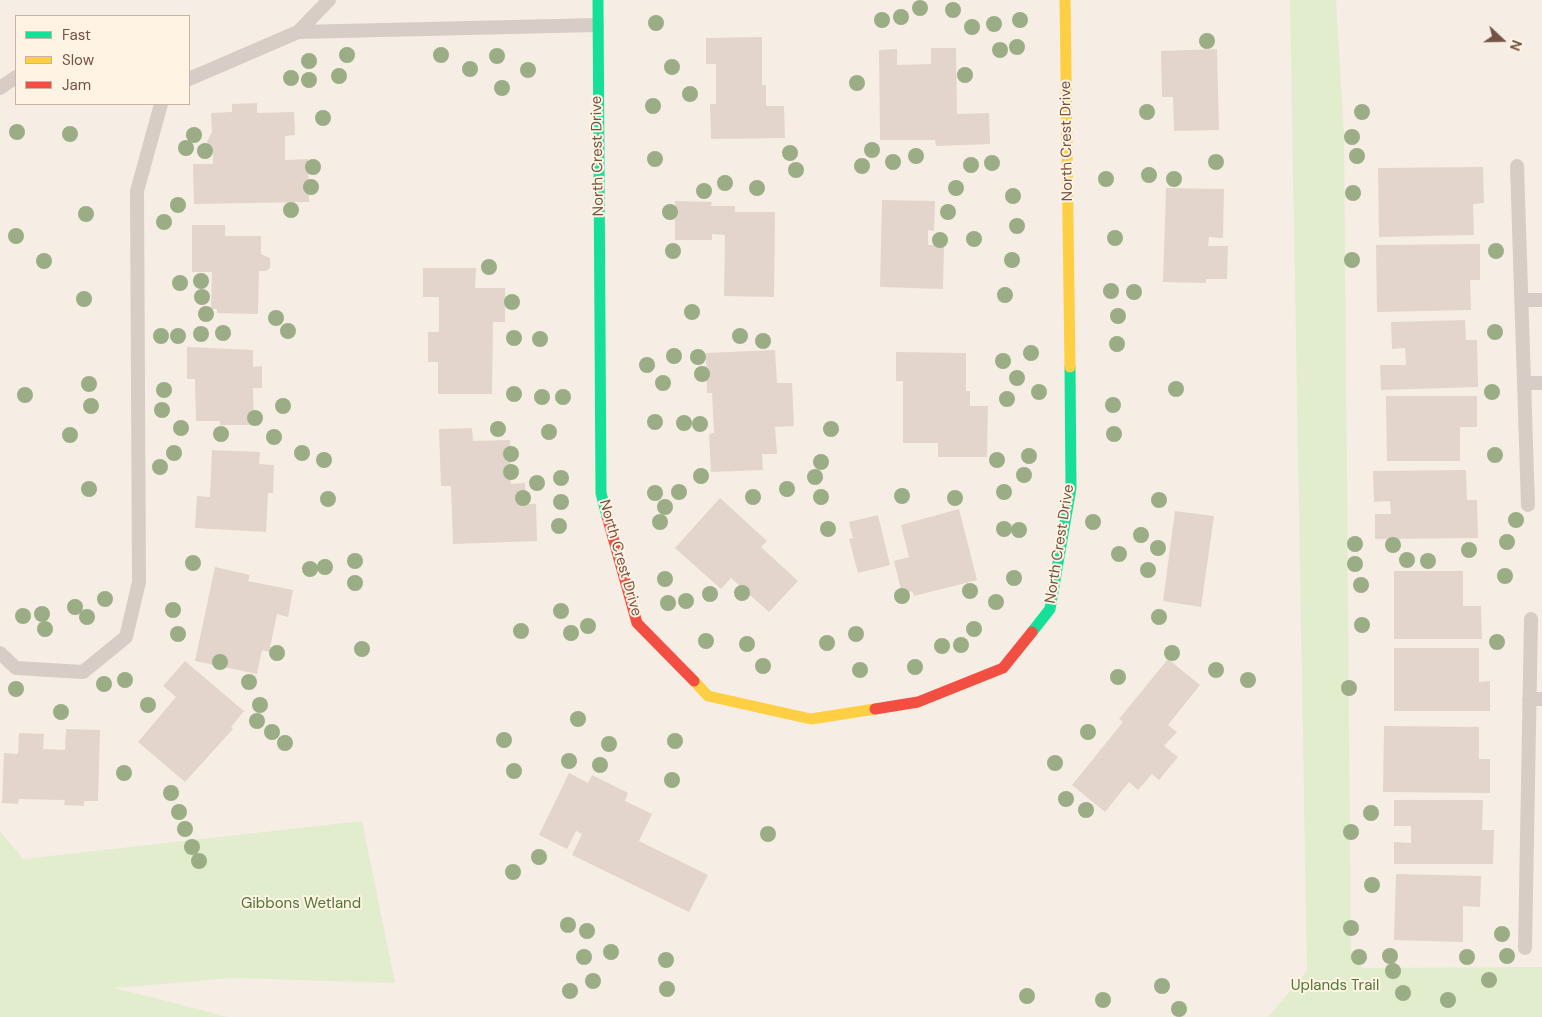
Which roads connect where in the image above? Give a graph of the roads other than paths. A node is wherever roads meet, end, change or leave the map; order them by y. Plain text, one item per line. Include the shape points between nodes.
1 (329, 0) edge
2 (598, 0) edge
3 (1065, 0) edge
4 (597, 25) junction
5 (298, 32) junction
6 (15, 78) edge
7 (190, 79) edge
8 (0, 88) edge
9 (161, 105) edge
10 (1517, 166) dead end
11 (1522, 300) junction
12 (1542, 300) edge
13 (1525, 383) junction
14 (1542, 383) edge
15 (1528, 505) dead end
16 (1531, 619) dead end
17 (0, 653) edge
18 (1536, 699) edge
19 (1528, 794) junction
20 (1542, 794) edge
21 (1525, 948) dead end

1 - 5 lane
2 - 4 street, North Crest Drive
3 - 4 street, North Crest Drive via 1071,488 1050,609 1003,668 918,702 811,719 708,696 637,623 601,493
4 - 5 lane
5 - 7 lane
6 - 8 lane
9 - 17 lane via 137,191 138,582 126,637 82,672 16,668
10 - 11 lane
11 - 12 lane
11 - 13 lane
13 - 14 lane
13 - 15 lane
16 - 18 lane
18 - 19 lane
19 - 20 lane
19 - 21 lane

